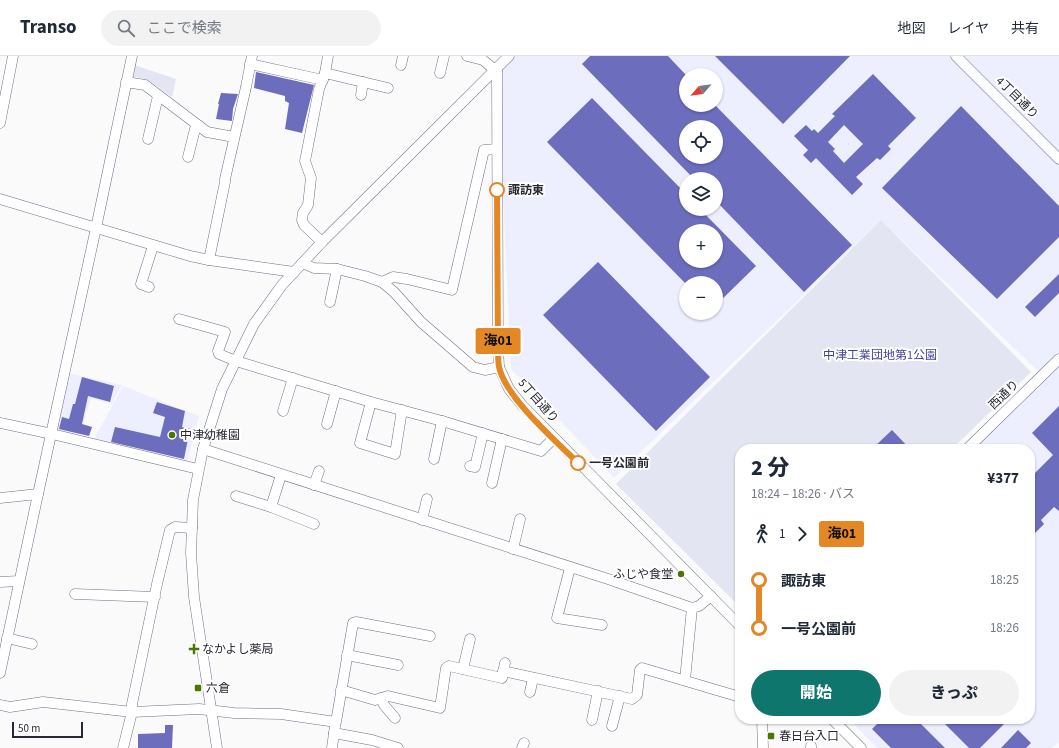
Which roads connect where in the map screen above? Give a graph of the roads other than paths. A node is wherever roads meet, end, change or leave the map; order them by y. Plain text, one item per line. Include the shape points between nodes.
1 (13, 56) edge
2 (132, 56) edge
3 (328, 56) edge
4 (444, 56) edge
5 (467, 56) edge
6 (509, 56) edge
7 (956, 56) edge
8 (251, 60) edge
9 (496, 69) junction
10 (440, 73) dead end
11 (324, 76) junction
12 (126, 82) junction
13 (363, 82) junction
14 (388, 88) dead end
15 (361, 95) dead end
16 (158, 96) junction
17 (0, 123) edge
18 (198, 125) junction
19 (234, 137) junction
20 (148, 139) dead end
21 (497, 149) junction
22 (188, 157) dead end
23 (1059, 159) edge
24 (0, 199) edge
25 (96, 228) junction
26 (322, 242) junction
27 (153, 246) junction
28 (209, 260) junction
29 (302, 263) junction
30 (337, 269) junction
31 (294, 272) junction
32 (382, 282) junction
33 (149, 287) dead end
34 (330, 302) dead end
35 (179, 319) dead end
36 (1059, 359) edge
37 (236, 361) junction
38 (499, 367) junction
39 (293, 378) junction
40 (336, 391) junction
41 (371, 402) junction
42 (402, 410) junction
43 (283, 411) dead end
44 (442, 421) junction
45 (0, 423) edge
46 (327, 424) dead end
47 (483, 433) junction
48 (52, 434) junction
49 (554, 438) junction
50 (502, 439) junction
51 (972, 444) edge
52 (202, 449) junction
53 (434, 459) dead end
54 (470, 466) dead end
55 (198, 469) junction
56 (319, 471) dead end
57 (281, 475) junction
58 (492, 483) dead end
59 (314, 485) junction
60 (38, 494) junction
61 (0, 498) edge
62 (427, 499) dead end
63 (240, 500) dead end
64 (271, 508) junction
65 (520, 519) dead end
66 (422, 520) junction
67 (308, 524) dead end
68 (192, 528) junction
69 (513, 549) junction
70 (570, 568) junction
71 (0, 582) edge
72 (19, 582) junction
73 (80, 592) dead end
74 (711, 596) junction
75 (154, 597) junction
76 (692, 608) junction
77 (735, 621) edge
78 (5, 627) edge
79 (596, 627) dead end
80 (430, 637) dead end
81 (7, 638) junction
82 (470, 639) dead end
83 (32, 644) dead end
84 (347, 655) junction
85 (391, 666) dead end
86 (463, 669) junction
87 (0, 673) edge
88 (533, 678) junction
89 (685, 680) junction
90 (341, 690) junction
91 (598, 691) junction
92 (530, 692) dead end
93 (735, 695) edge
94 (620, 696) junction
95 (381, 698) junction
96 (0, 705) edge
97 (212, 711) junction
98 (132, 712) junction
99 (395, 718) dead end
100 (592, 720) dead end
101 (336, 722) junction
102 (762, 724) edge
103 (837, 724) edge
104 (612, 726) dead end
105 (334, 733) junction
106 (381, 746) edge
107 (123, 748) edge
108 (217, 748) edge
109 (332, 748) edge
110 (398, 748) edge
111 (763, 748) edge
112 (862, 748) edge

1 - 17 street
2 - 12 street
3 - 11 street
4 - 10 street
5 - 9 street via 483,60
6 - 9 street
7 - 23 street, 4丁目通り
8 - 11 street
8 - 19 street
9 - 21 street, 5丁目通り
9 - 26 street
11 - 13 street
11 - 26 street via 319,89 307,151 306,161 311,178 308,205 302,220
12 - 16 street via 145,85
12 - 25 street
13 - 14 street
13 - 15 street
16 - 18 street
16 - 20 street
18 - 19 street via 207,132
18 - 22 street
19 - 28 street
21 - 32 street via 484,150 452,290 392,277
21 - 38 street, 5丁目通り
24 - 25 street
25 - 27 street
25 - 48 street
26 - 29 street
27 - 28 street
27 - 33 street via 141,284
28 - 31 street
29 - 30 street via 314,268
29 - 31 street
30 - 32 street
30 - 34 street
31 - 37 street via 254,324
32 - 38 street via 421,322 473,367 485,370
35 - 37 street via 225,332 219,354
36 - 51 street, 西通り
37 - 39 street
37 - 52 street via 222,389
38 - 49 street, 5丁目通り via 509,389
39 - 40 street
39 - 43 street
40 - 41 street
40 - 46 street
41 - 42 street
41 - 42 street via 360,444 395,454
42 - 44 street
44 - 47 street
44 - 53 street
45 - 48 street
47 - 50 street
47 - 54 street via 476,467
48 - 55 street
48 - 60 street
49 - 50 street via 541,451
49 - 74 street, 5丁目通り
50 - 58 street via 499,472
52 - 55 street
52 - 57 street
55 - 68 street
56 - 59 street
57 - 59 street
57 - 64 street
59 - 66 street via 364,506
60 - 61 street
60 - 72 street
62 - 66 street
63 - 64 street
64 - 67 street
65 - 69 street
66 - 69 street via 450,525
68 - 75 street via 175,527 170,530
68 - 97 street via 194,597
69 - 70 street
70 - 76 street
70 - 79 street via 552,617
71 - 72 street
72 - 78 street
73 - 75 street via 117,592
74 - 76 street via 699,606
74 - 77 street, 5丁目通り
75 - 98 street
76 - 89 street
78 - 81 street
80 - 84 street via 400,635 356,622 353,623
81 - 83 street
81 - 87 street
82 - 86 street
84 - 85 street
84 - 90 street
86 - 88 street via 502,678 504,667
86 - 95 street via 450,666 446,668 440,708 388,696
88 - 91 street
88 - 92 street
89 - 93 street
89 - 94 street via 642,668 636,695 632,699
90 - 95 street via 375,700
90 - 101 street
91 - 94 street
91 - 100 street
94 - 104 street
95 - 99 street
96 - 98 street via 10,707 43,702
97 - 98 street via 199,709
97 - 101 street via 281,714
97 - 108 street
98 - 107 street
101 - 105 street
102 - 111 street
103 - 112 street
105 - 106 street
105 - 109 street
106 - 110 street

